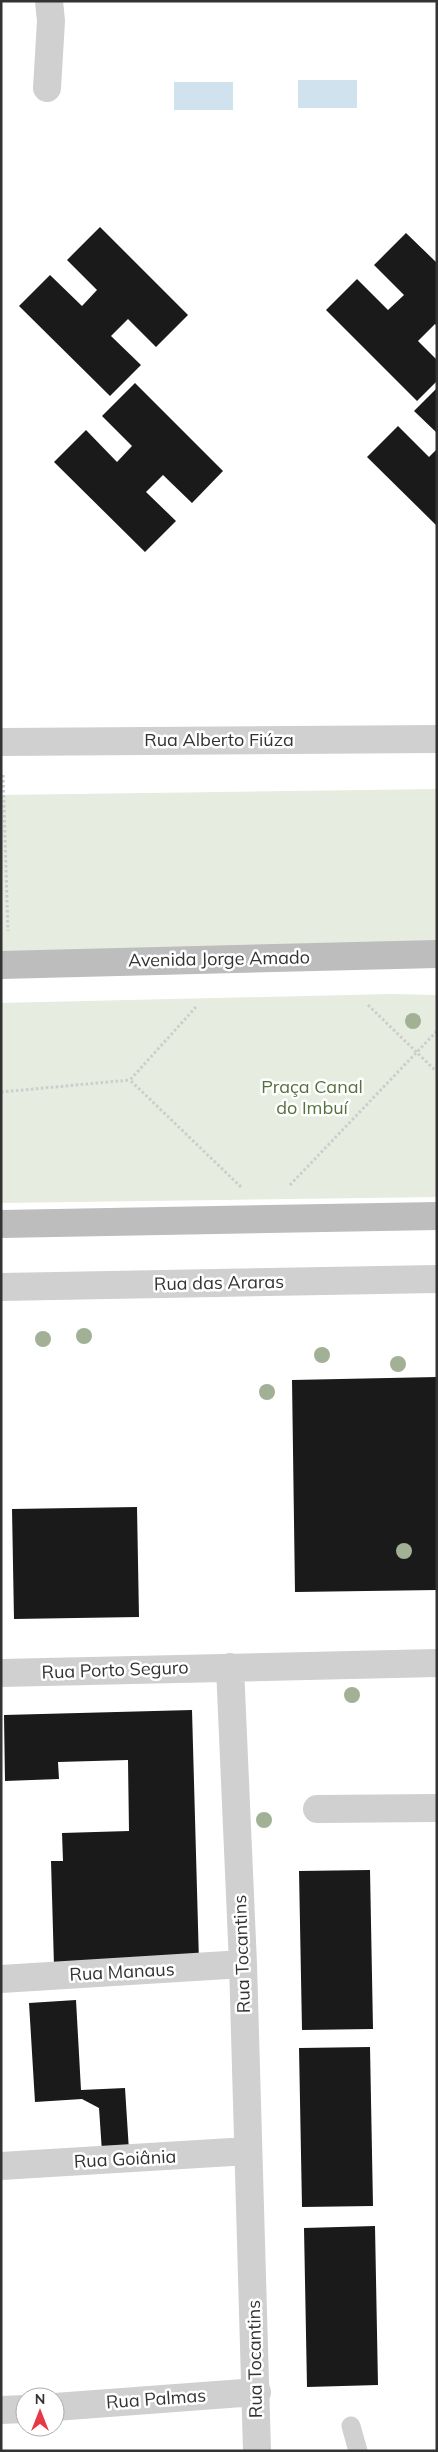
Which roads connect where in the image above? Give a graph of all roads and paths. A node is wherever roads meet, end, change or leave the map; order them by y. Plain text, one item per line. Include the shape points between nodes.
1 (49, 1) edge
2 (48, 88) dead end
3 (437, 739) edge
4 (2, 742) edge
5 (437, 954) edge
6 (5, 964) edge
7 (368, 1006) dead end
8 (196, 1007) dead end
9 (437, 1031) edge
10 (416, 1053) junction
11 (437, 1072) edge
12 (130, 1080) junction
13 (1, 1092) edge
14 (285, 1191) dead end
15 (246, 1192) dead end
16 (437, 1216) edge
17 (1, 1224) edge
18 (437, 1279) edge
19 (1, 1287) edge
20 (437, 1663) edge
21 (230, 1667) junction
22 (1, 1673) edge
23 (437, 1808) edge
24 (317, 1809) dead end
25 (243, 1964) junction
26 (1, 1979) edge
27 (248, 2151) junction
28 (1, 2166) edge
29 (256, 2392) junction
30 (65, 2406) edge
31 (15, 2409) edge
32 (1, 2410) edge
33 (351, 2426) dead end
34 (256, 2450) edge
35 (358, 2451) edge

1 - 2 street
3 - 4 street, Rua Alberto Fiúza
4 - 6 path
5 - 6 main road, Avenida Jorge Amado
7 - 10 path
8 - 12 path
9 - 10 path
10 - 11 path
10 - 14 path
12 - 13 path
12 - 15 path
16 - 17 main road
18 - 19 street, Rua das Araras
20 - 21 street
21 - 22 street, Rua Porto Seguro
21 - 25 street, Rua Tocantins
23 - 24 street
25 - 26 street, Rua Manaus
25 - 27 street, Rua Tocantins
27 - 28 street, Rua Goiânia
27 - 29 street, Rua Tocantins
29 - 30 street, Rua Palmas
29 - 34 street, Rua Tocantins
31 - 32 street
33 - 35 lane

